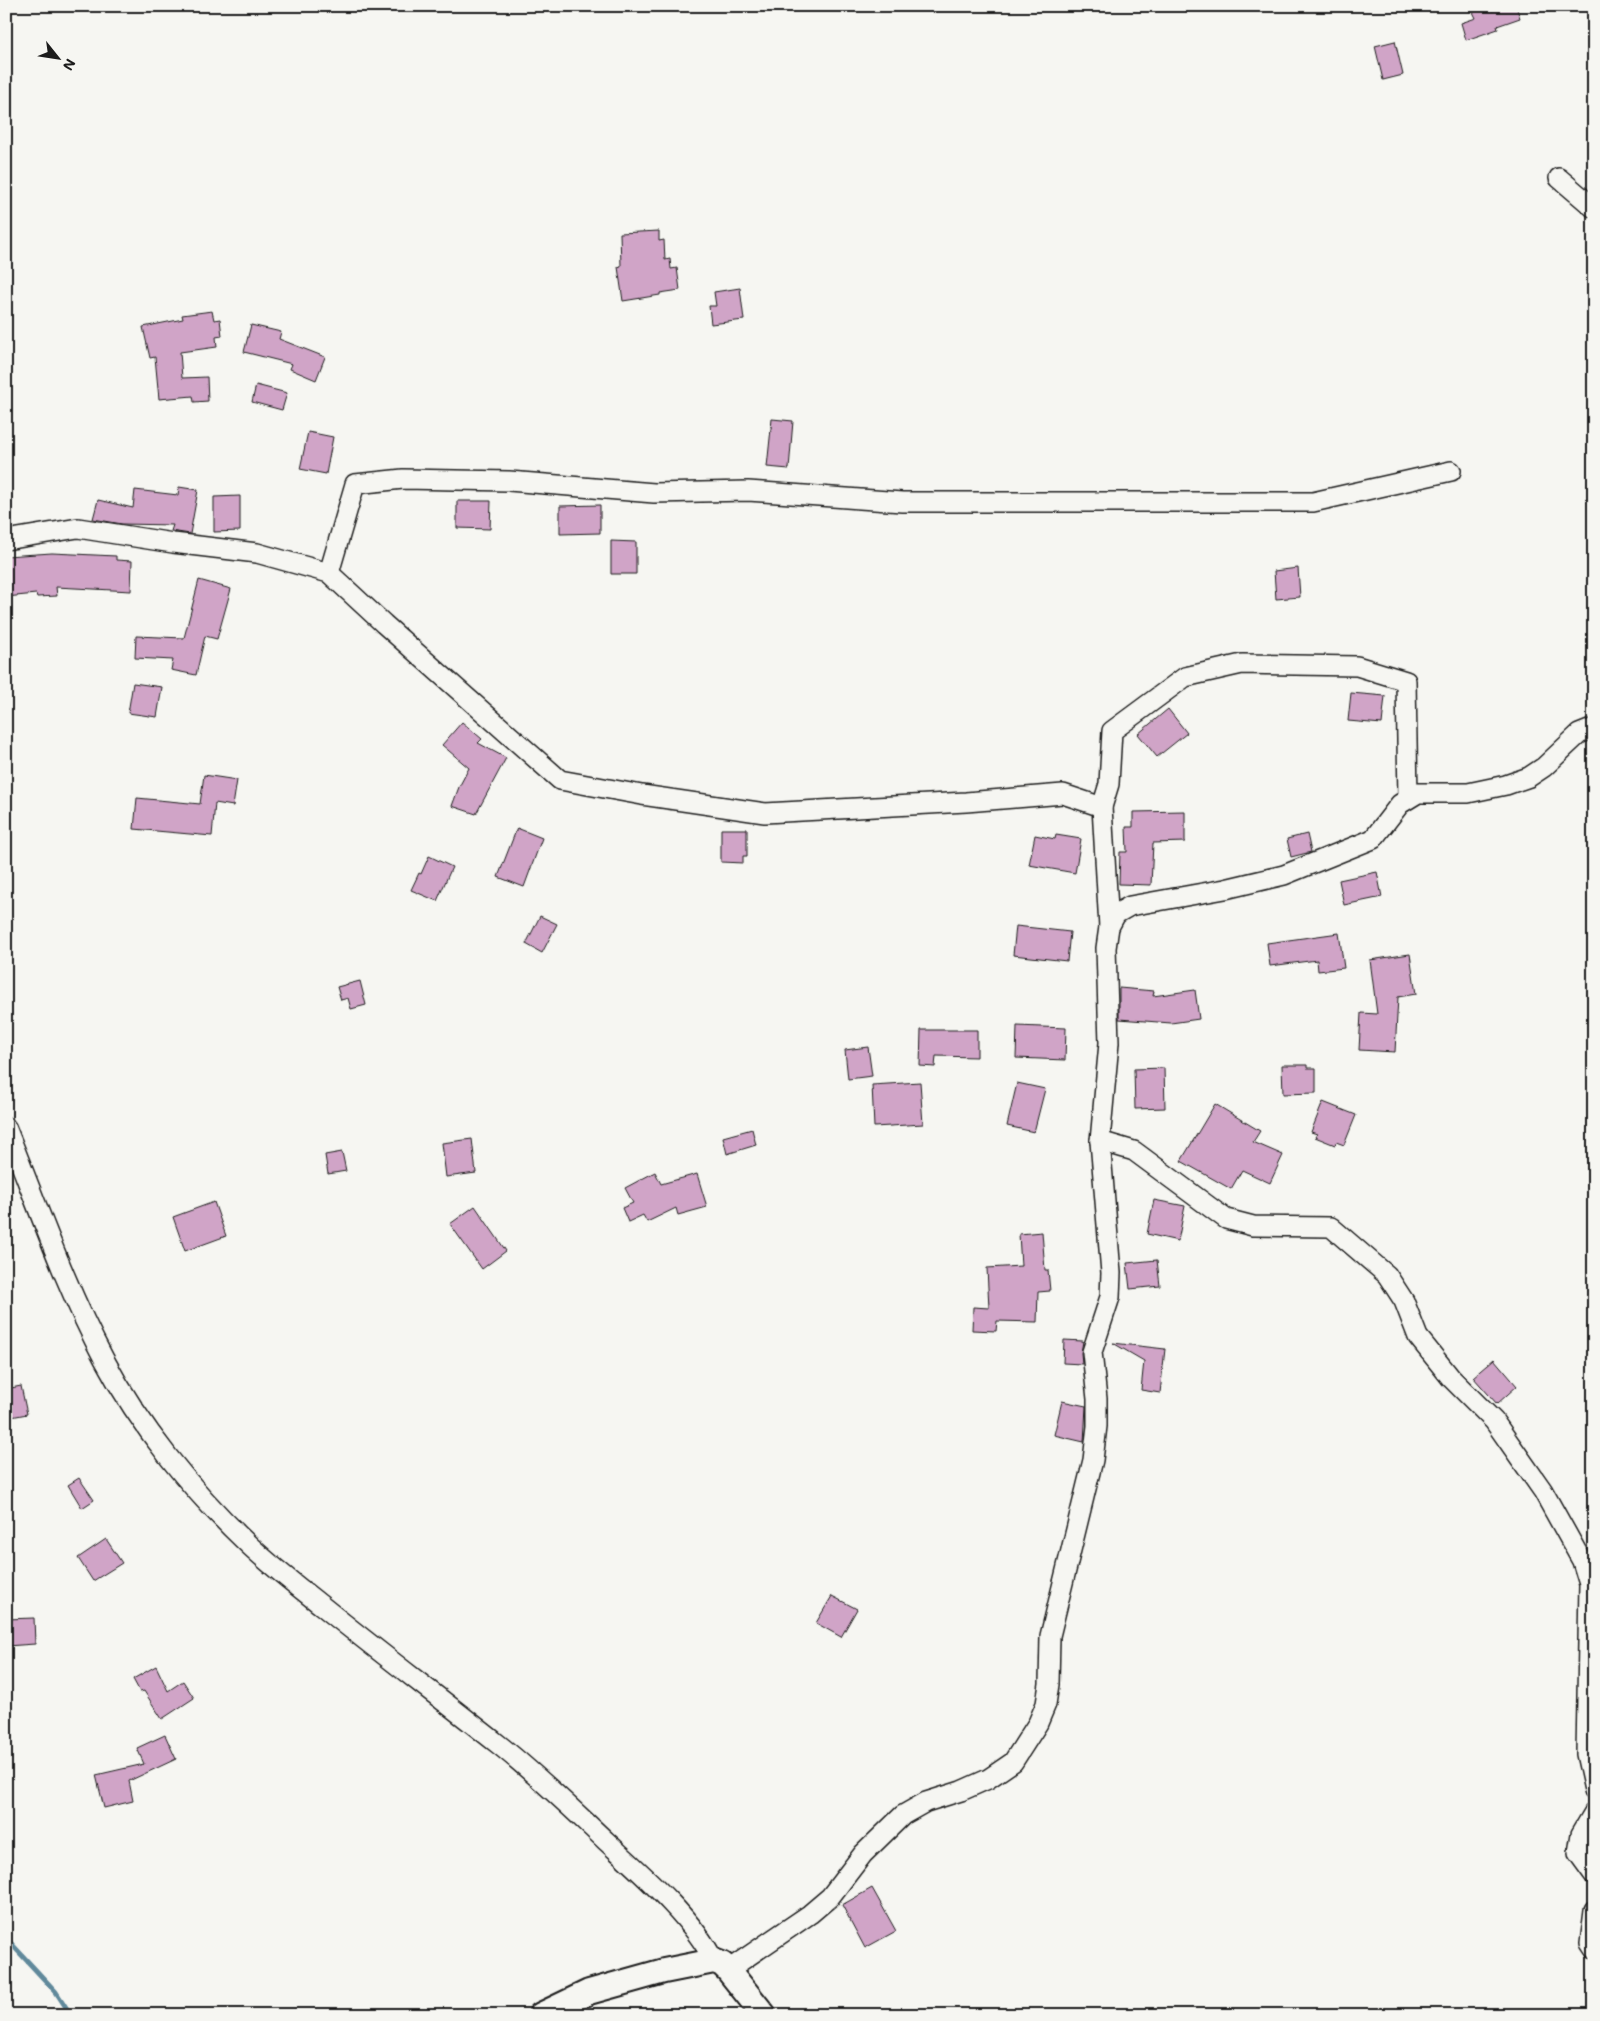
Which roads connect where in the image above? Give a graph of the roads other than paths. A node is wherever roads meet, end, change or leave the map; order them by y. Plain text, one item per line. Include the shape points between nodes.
1 (1559, 178) dead end
2 (1594, 208) edge
3 (1451, 471) dead end
4 (6, 540) edge
5 (329, 573) junction
6 (1594, 728) edge
7 (1408, 798) junction
8 (1102, 807) junction
9 (1109, 927) junction
10 (6, 1127) edge
11 (1100, 1141) junction
12 (1594, 1790) edge
13 (1594, 1812) edge
14 (1594, 1875) edge
15 (1594, 1911) edge
16 (1594, 1950) edge
17 (721, 1965) junction
18 (541, 2015) edge
19 (764, 2015) edge

1 - 2 street
3 - 5 street via 1313,502 902,502 748,491 654,493 509,482 394,480 355,484
4 - 5 street via 78,528 173,544 257,552
5 - 8 street via 560,780 766,813 1064,794
6 - 7 street via 1579,734 1529,777 1468,793 1426,792
7 - 8 street via 1406,681 1357,666 1242,664 1185,678 1112,731 1109,784
7 - 9 street via 1373,839 1357,847 1284,875 1130,906 1116,914
8 - 9 street
9 - 11 street via 1106,948 1109,1043
10 - 17 street via 66,1276 104,1359 168,1457 249,1545 500,1746 655,1886
11 - 12 street via 1134,1151 1226,1219 1253,1226 1331,1227 1388,1275 1404,1301 1418,1337 1494,1421 1543,1491 1582,1561 1589,1584 1586,1754
11 - 17 street via 1111,1273 1110,1297 1092,1352 1098,1398 1097,1426 1093,1460 1050,1636 1049,1684 1046,1704 1038,1723 1013,1762 988,1779 961,1792 926,1802 903,1815 862,1854 830,1897 810,1914
13 - 14 street via 1581,1834 1578,1853
15 - 16 street via 1590,1943
17 - 18 street via 664,1971 589,1992
17 - 19 street

